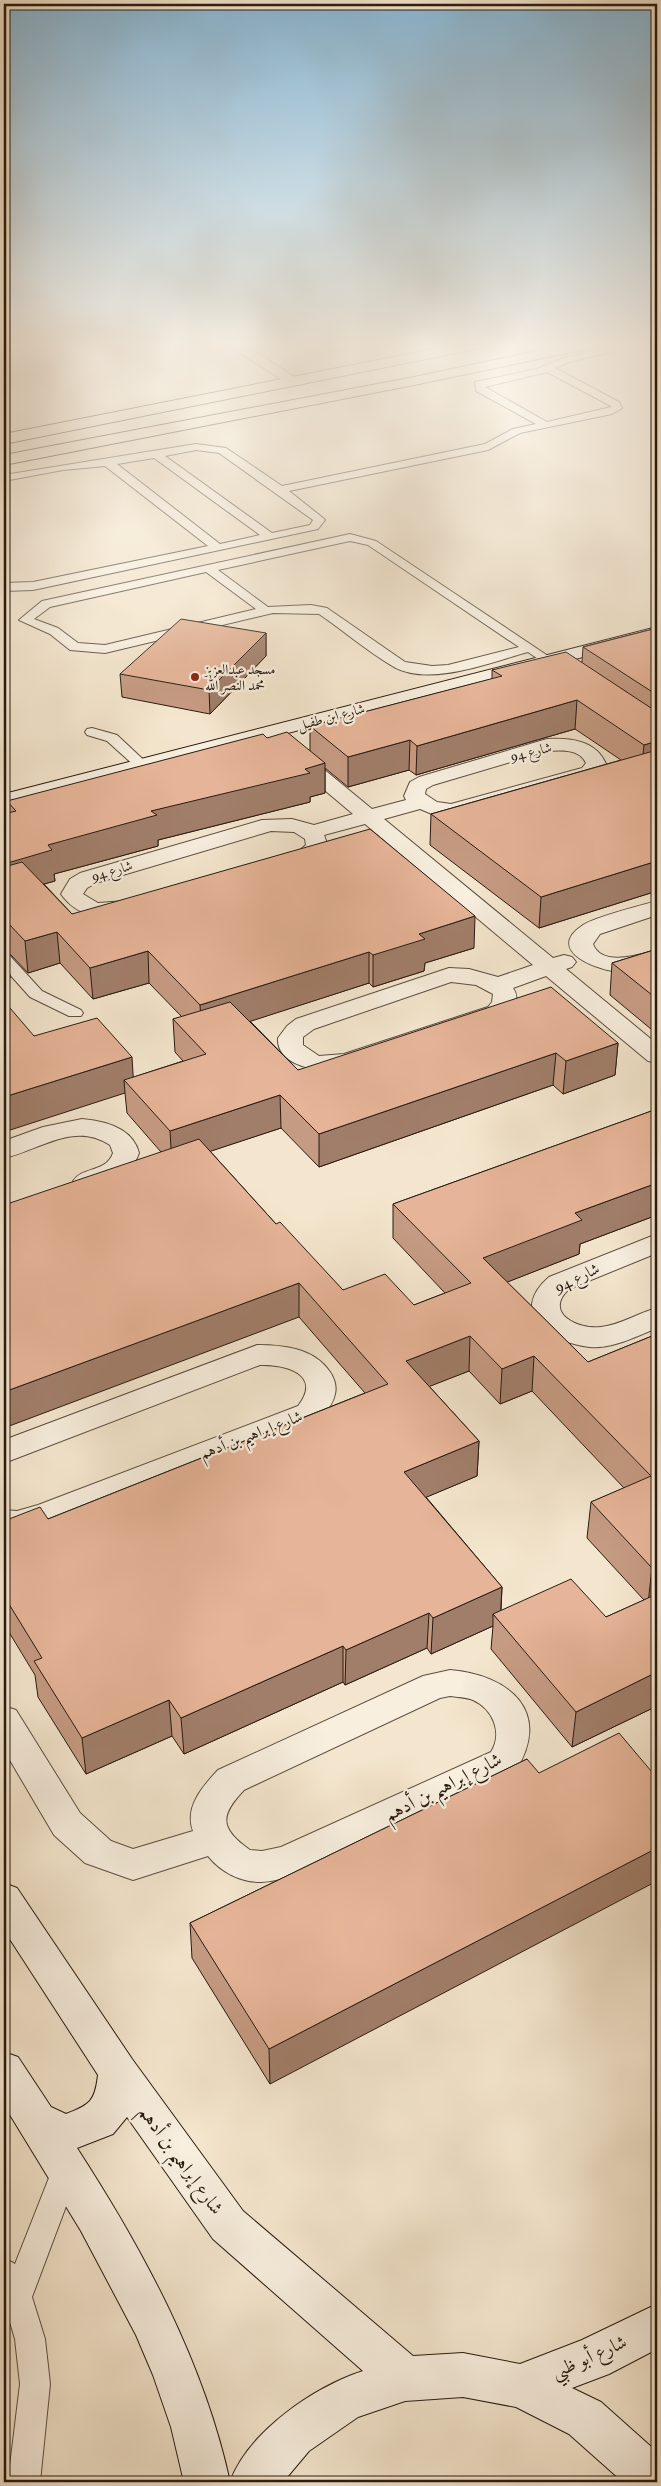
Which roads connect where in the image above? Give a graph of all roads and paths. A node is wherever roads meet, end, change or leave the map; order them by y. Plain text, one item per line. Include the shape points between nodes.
1 (130, 459) edge
2 (163, 459) edge
3 (234, 459) edge
4 (430, 459) edge
5 (108, 463) junction
6 (4, 478) edge
7 (280, 490) junction
8 (270, 537) junction
9 (218, 548) junction
10 (208, 567) junction
11 (4, 587) edge
12 (266, 611) junction
13 (657, 632) edge
14 (529, 648) junction
15 (493, 657) junction
16 (548, 660) junction
17 (512, 670) junction
18 (572, 676) edge
19 (92, 732) dead end
20 (268, 733) junction
21 (142, 765) junction
22 (4, 800) edge
23 (422, 802) junction
24 (368, 817) junction
25 (311, 832) junction
26 (657, 908) edge
27 (588, 954) junction
28 (657, 956) edge
29 (4, 959) edge
30 (550, 967) junction
31 (497, 985) junction
32 (75, 1013) dead end
33 (657, 1056) edge
34 (4, 1150) edge
35 (67, 1187) edge
36 (657, 1243) edge
37 (657, 1317) edge
38 (4, 1452) edge
39 (4, 1521) edge
40 (4, 1720) edge
41 (214, 1839) junction
42 (4, 1899) edge
43 (4, 2070) edge
44 (118, 2072) junction
45 (36, 2120) junction
46 (66, 2169) junction
47 (10, 2284) edge
48 (657, 2326) edge
49 (405, 2379) junction
50 (520, 2386) junction
51 (24, 2482) edge
52 (206, 2482) edge
53 (253, 2482) edge
54 (650, 2482) edge

1 - 5 lane
2 - 8 lane
3 - 7 lane
4 - 7 lane
5 - 6 lane
5 - 9 lane
7 - 8 lane via 319,520 314,527
8 - 9 lane
9 - 11 lane via 33,586
10 - 12 lane
10 - 12 lane via 46,604 25,620 54,631 75,647 105,649
10 - 14 lane via 340,537 359,538 372,543
12 - 15 lane via 292,608 323,611 400,665 413,670 443,670
13 - 16 street, شارع ابن طفيل
14 - 15 lane
14 - 16 lane
15 - 17 lane
16 - 17 street, شارع ابن طفيل
16 - 18 lane
17 - 20 street, شارع ابن طفيل
19 - 21 lane via 112,738
20 - 21 street, شارع ابن طفيل
20 - 24 street
21 - 22 street, شارع ابن طفيل
23 - 23 street, شارع 94 via 439,810 470,807 590,772 596,764 595,758 579,748 547,745 426,781 414,792
23 - 24 street
24 - 25 street
24 - 30 street
25 - 25 street, شارع 94 via 289,825 270,825 88,878 78,884 72,894 95,910 129,907 308,855 317,846
26 - 27 street via 592,929 580,942
27 - 28 street via 602,962 625,965
27 - 30 street
29 - 32 lane via 36,994
30 - 31 street
30 - 33 street
31 - 31 street via 471,975 449,975 304,1024 294,1031 289,1044 308,1061 332,1064 353,1059 496,1012 505,1001 504,993
34 - 35 street via 71,1128 110,1132 120,1139 126,1150 120,1166 113,1172
36 - 37 street, شارع 94 via 559,1283 548,1293 544,1303 552,1320 570,1333 581,1336 598,1338
38 - 39 street, شارع إبراهيم بن أدهم via 256,1355 283,1355 301,1361 322,1383 322,1396 309,1413 45,1515 17,1522
40 - 41 street via 67,1824 98,1852 133,1865
41 - 41 street, شارع إبراهيم بن أدهم via 234,1860 247,1865 269,1867 301,1856 503,1762 515,1739 514,1722 503,1704 487,1691 466,1684 435,1685 231,1780 215,1795 207,1812 207,1823
42 - 44 street, شارع إبراهيم بن أدهم
43 - 45 street
44 - 45 street via 115,2101 99,2121 65,2133
44 - 49 street, شارع إبراهيم بن أدهم via 228,2226
45 - 46 street
46 - 47 lane
46 - 52 street via 129,2274 167,2351 200,2446
47 - 51 lane via 30,2339 35,2384
48 - 50 street, شارع أبو ظبي via 592,2358
49 - 50 street via 463,2375
49 - 53 street via 346,2399 293,2435
50 - 54 street via 585,2418 641,2468

